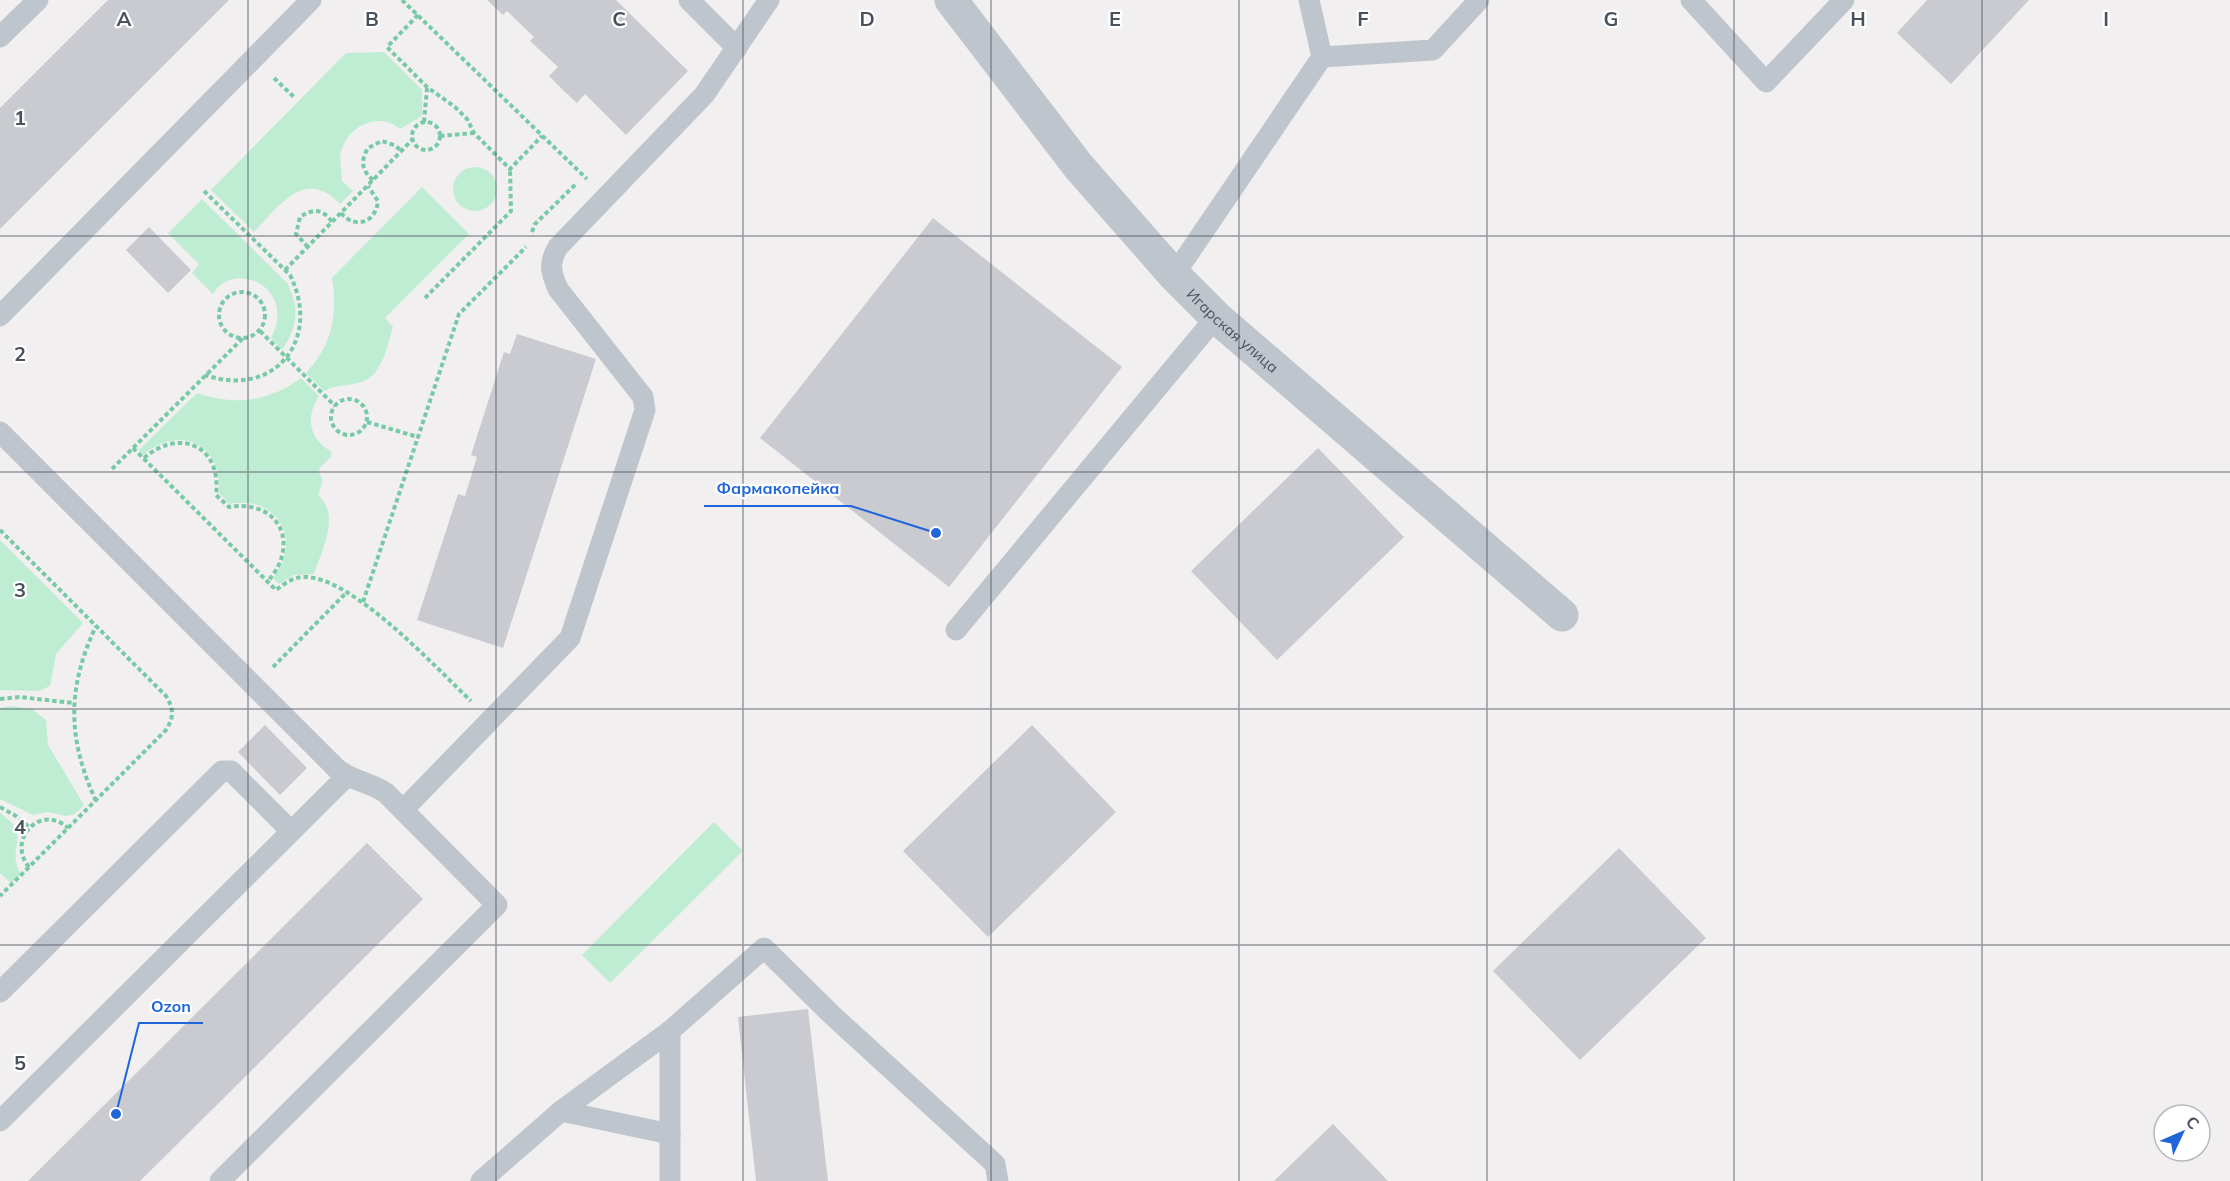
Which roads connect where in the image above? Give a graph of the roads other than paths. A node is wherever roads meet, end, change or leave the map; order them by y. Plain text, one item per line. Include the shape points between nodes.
1 (38, 0) edge
2 (311, 0) edge
3 (689, 0) edge
4 (770, 0) edge
5 (951, 0) edge
6 (1309, 0) edge
7 (1479, 0) edge
8 (1691, 0) edge
9 (1844, 0) edge
10 (0, 37) edge
11 (736, 48) junction
12 (1322, 57) junction
13 (1174, 276) junction
14 (0, 316) edge
15 (1216, 317) junction
16 (0, 432) edge
17 (1562, 615) dead end
18 (957, 630) dead end
19 (346, 777) junction
20 (403, 810) junction
21 (291, 831) junction
22 (0, 992) edge
23 (670, 1030) junction
24 (561, 1111) junction
25 (0, 1121) edge
26 (670, 1134) junction
27 (220, 1181) edge
28 (481, 1181) edge
29 (670, 1181) edge
30 (998, 1181) edge

1 - 10 lane
2 - 14 lane
3 - 11 lane
4 - 11 lane
5 - 13 street, Игарская улица via 1078,167
6 - 12 lane
7 - 12 lane via 1433,50
8 - 9 lane via 1766,82
11 - 20 lane via 704,95 551,257 550,272 558,289 643,397 645,410 570,638
12 - 13 lane
13 - 15 street, Игарская улица
15 - 17 street, Игарская улица
15 - 18 lane
16 - 19 lane
19 - 20 lane via 379,788
19 - 21 lane
20 - 27 lane via 497,905
21 - 22 lane via 231,771 222,771
21 - 25 lane
23 - 24 lane
23 - 26 lane
23 - 30 lane via 764,948 995,1164
24 - 26 lane
24 - 28 lane
26 - 29 lane

